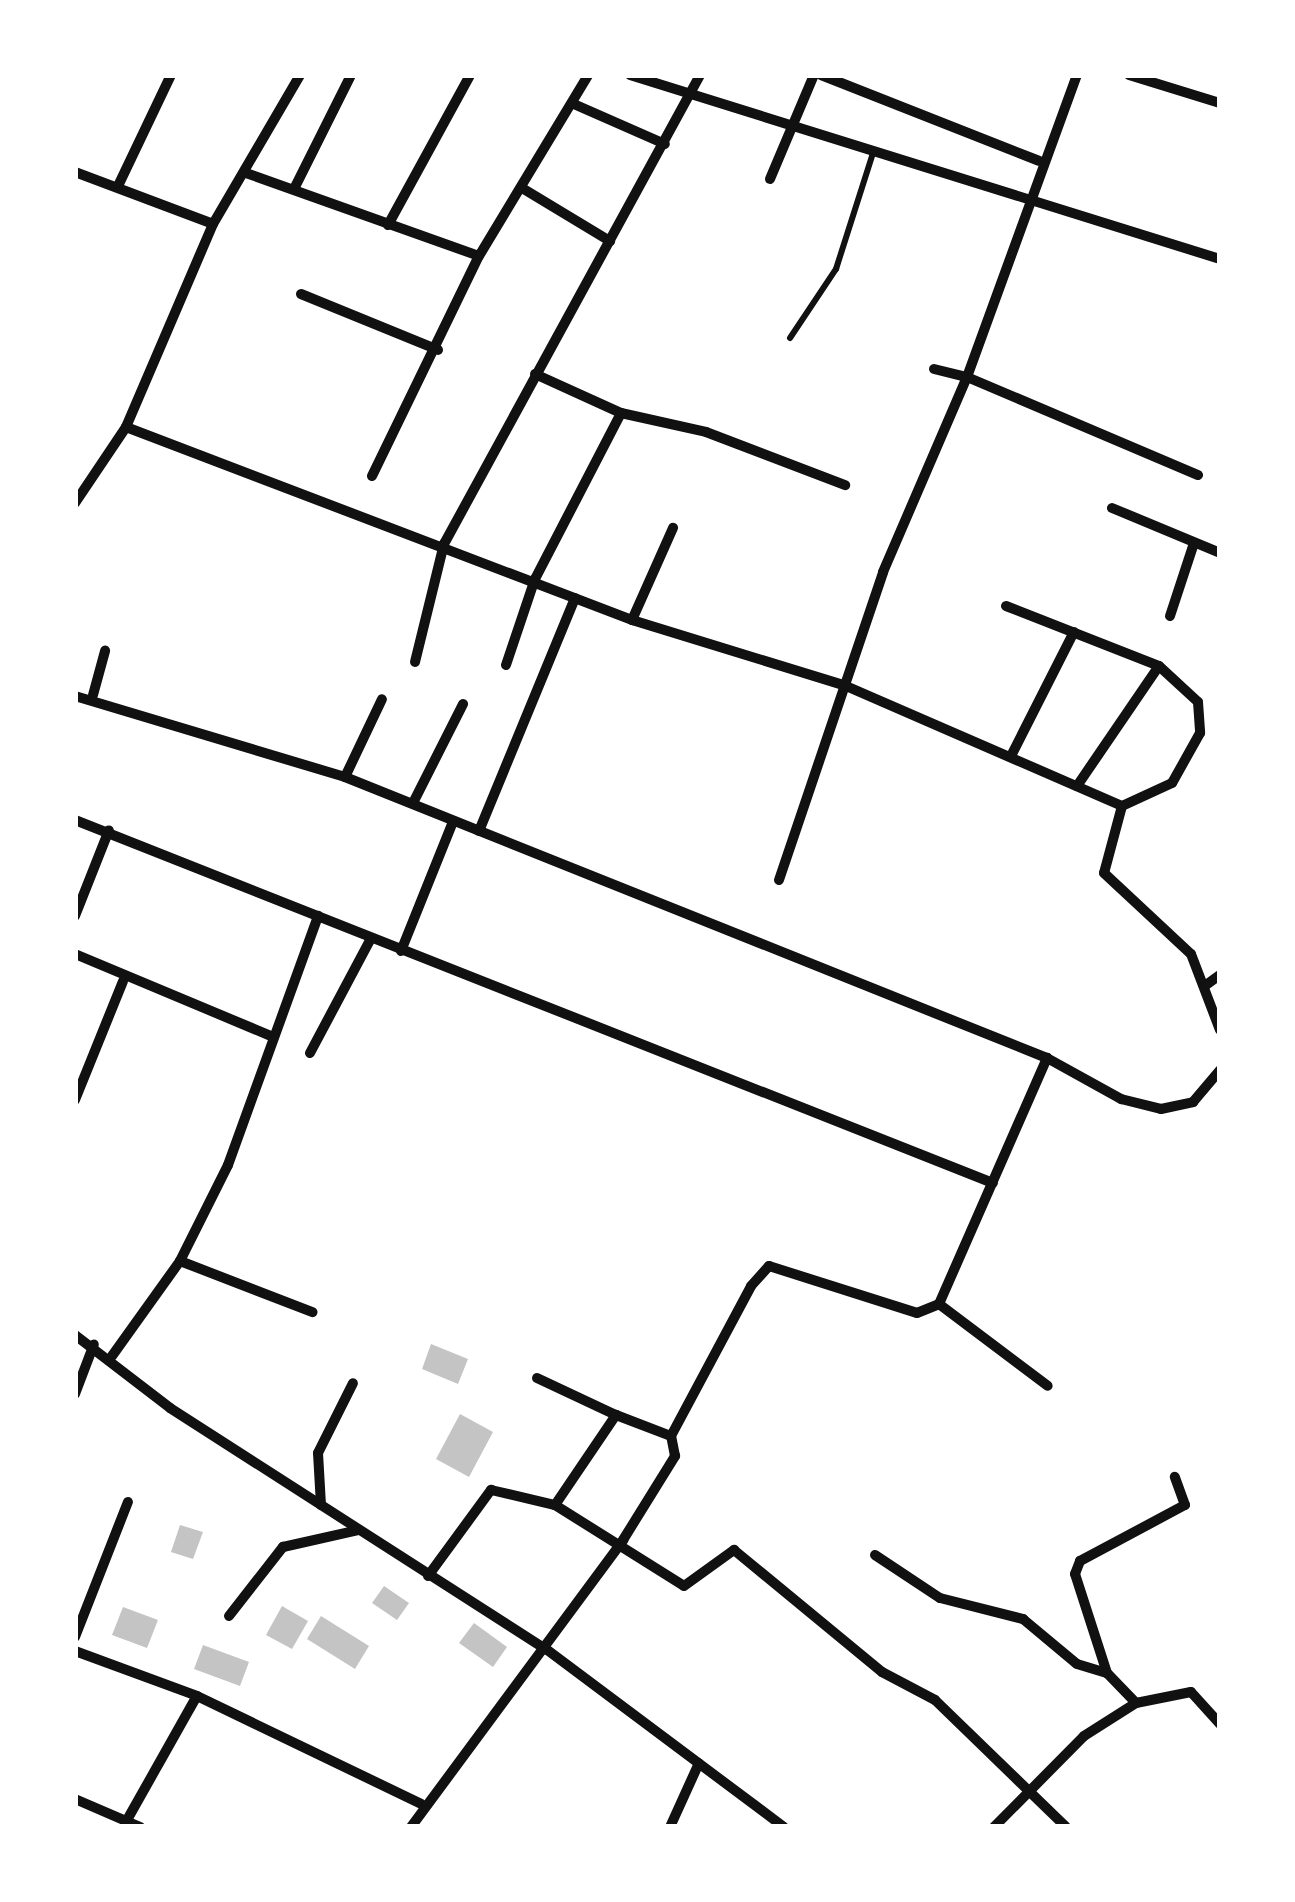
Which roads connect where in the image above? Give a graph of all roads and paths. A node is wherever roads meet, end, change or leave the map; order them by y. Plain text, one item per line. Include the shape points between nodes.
1 (171, 75) edge
2 (300, 75) edge
3 (351, 75) edge
4 (470, 75) edge
5 (588, 75) edge
6 (630, 75) edge
7 (700, 75) edge
8 (818, 75) edge
9 (1076, 75) edge
10 (1129, 75) edge
11 (692, 98) junction
12 (1220, 104) edge
13 (576, 105) junction
14 (798, 129) junction
15 (665, 144) junction
16 (874, 148) junction
17 (1039, 160) junction
18 (75, 172) edge
19 (246, 173) junction
20 (770, 179) dead end
21 (118, 186) junction
22 (296, 187) junction
23 (522, 188) junction
24 (1028, 196) junction
25 (213, 224) junction
26 (388, 224) junction
27 (610, 241) junction
28 (479, 256) junction
29 (1220, 259) edge
30 (301, 294) dead end
31 (790, 338) dead end
32 (438, 350) junction
33 (934, 368) dead end
34 (534, 374) junction
35 (967, 378) junction
36 (621, 413) junction
37 (126, 427) junction
38 (1198, 475) dead end
39 (372, 476) dead end
40 (846, 485) dead end
41 (75, 503) edge
42 (1112, 508) dead end
43 (673, 528) dead end
44 (1194, 542) junction
45 (444, 544) junction
46 (1220, 553) edge
47 (536, 579) junction
48 (576, 598) junction
49 (1006, 606) dead end
50 (1170, 616) dead end
51 (632, 620) junction
52 (1074, 632) junction
53 (105, 651) dead end
54 (415, 662) dead end
55 (506, 665) dead end
56 (1160, 666) junction
57 (846, 686) junction
58 (92, 695) junction
59 (75, 696) edge
60 (382, 698) dead end
61 (463, 704) dead end
62 (1010, 756) junction
63 (345, 777) junction
64 (1077, 786) junction
65 (412, 803) junction
66 (1122, 806) junction
67 (75, 820) edge
68 (452, 824) junction
69 (110, 830) junction
70 (479, 831) junction
71 (779, 880) dead end
72 (75, 916) edge
73 (318, 916) junction
74 (370, 940) junction
75 (401, 951) junction
76 (75, 954) edge
77 (1220, 975) edge
78 (122, 981) junction
79 (1206, 984) junction
80 (1220, 1030) edge
81 (271, 1036) junction
82 (310, 1053) dead end
83 (1047, 1058) junction
84 (1220, 1070) edge
85 (75, 1100) edge
86 (992, 1182) junction
87 (180, 1261) junction
88 (939, 1304) junction
89 (312, 1312) dead end
90 (75, 1335) edge
91 (94, 1344) junction
92 (112, 1356) junction
93 (537, 1378) dead end
94 (353, 1383) dead end
95 (1048, 1386) dead end
96 (75, 1394) edge
97 (616, 1415) junction
98 (671, 1436) junction
99 (1175, 1477) dead end
100 (128, 1502) dead end
101 (321, 1505) junction
102 (555, 1505) junction
103 (358, 1530) junction
104 (623, 1540) junction
105 (876, 1555) dead end
106 (428, 1576) junction
107 (229, 1616) dead end
108 (75, 1636) edge
109 (546, 1650) junction
110 (75, 1651) edge
111 (1107, 1673) junction
112 (196, 1696) junction
113 (1136, 1703) junction
114 (1220, 1724) edge
115 (699, 1763) junction
116 (1026, 1788) junction
117 (75, 1800) edge
118 (421, 1804) junction
119 (126, 1820) junction
120 (140, 1827) edge
121 (412, 1827) edge
122 (670, 1827) edge
123 (784, 1827) edge
124 (994, 1827) edge
125 (1066, 1827) edge

1 - 21 street
2 - 19 street
3 - 22 street
4 - 26 street
5 - 13 street
6 - 11 street
7 - 11 street
8 - 14 street
8 - 17 street
9 - 17 street
10 - 12 street
11 - 14 street
11 - 15 street
13 - 15 street
13 - 23 street
14 - 16 street
14 - 20 street
15 - 27 street
16 - 24 street
16 - 31 lane via 836,269
17 - 24 street
18 - 21 street
19 - 22 street
19 - 25 street
21 - 25 street
22 - 26 street
23 - 27 street
23 - 28 street
24 - 29 street
24 - 35 street
25 - 37 street
26 - 28 street
27 - 34 street
28 - 32 street
30 - 32 street
32 - 39 street
33 - 35 street
34 - 36 street
34 - 45 street
35 - 38 street
35 - 57 street via 883,572
36 - 40 street via 706,432
36 - 47 street
37 - 41 street
37 - 45 street
42 - 44 street
43 - 51 street
44 - 46 street
44 - 50 street
45 - 47 street
45 - 54 street
47 - 48 street
47 - 55 street
48 - 51 street
48 - 70 street
49 - 52 street
51 - 57 street
52 - 56 street
52 - 62 street
53 - 58 street
56 - 64 street
56 - 66 street via 1198,702 1200,733 1172,783
57 - 62 street
57 - 71 street
58 - 59 street
58 - 63 street
60 - 63 street
61 - 65 street
62 - 64 street
63 - 65 street
64 - 66 street
65 - 68 street
66 - 79 street via 1104,874 1190,954
67 - 69 street
68 - 70 street
68 - 75 street
69 - 72 street
69 - 73 street
70 - 83 street
73 - 74 street
73 - 81 street
74 - 75 street
74 - 82 street
75 - 86 street
76 - 78 street
77 - 79 street
78 - 81 street
78 - 85 street
79 - 80 street
81 - 87 street via 228,1165
83 - 84 street via 1161,1109 1193,1102
83 - 86 street
86 - 88 street
87 - 89 street
87 - 92 street
88 - 95 street
88 - 98 street via 916,1313 769,1266
90 - 91 street
91 - 92 street
91 - 96 street
92 - 101 street via 170,1408
93 - 97 street
94 - 101 street via 318,1453
97 - 98 street
97 - 102 street
98 - 104 street via 675,1456
99 - 111 street via 1186,1505 1080,1561 1075,1574
100 - 108 street
101 - 103 street
102 - 104 street
102 - 106 street via 491,1490
103 - 106 street
103 - 107 street via 283,1547
104 - 109 street
104 - 116 street via 684,1586 734,1550 882,1672 934,1700
105 - 111 street via 940,1598 1023,1619 1078,1664
106 - 109 street
109 - 115 street
109 - 118 street
110 - 112 street
111 - 113 street
112 - 118 street
112 - 119 street
113 - 114 street via 1191,1692
113 - 116 street
115 - 122 street
115 - 123 street
116 - 124 street
116 - 125 street
117 - 119 street
118 - 121 street
119 - 120 street

